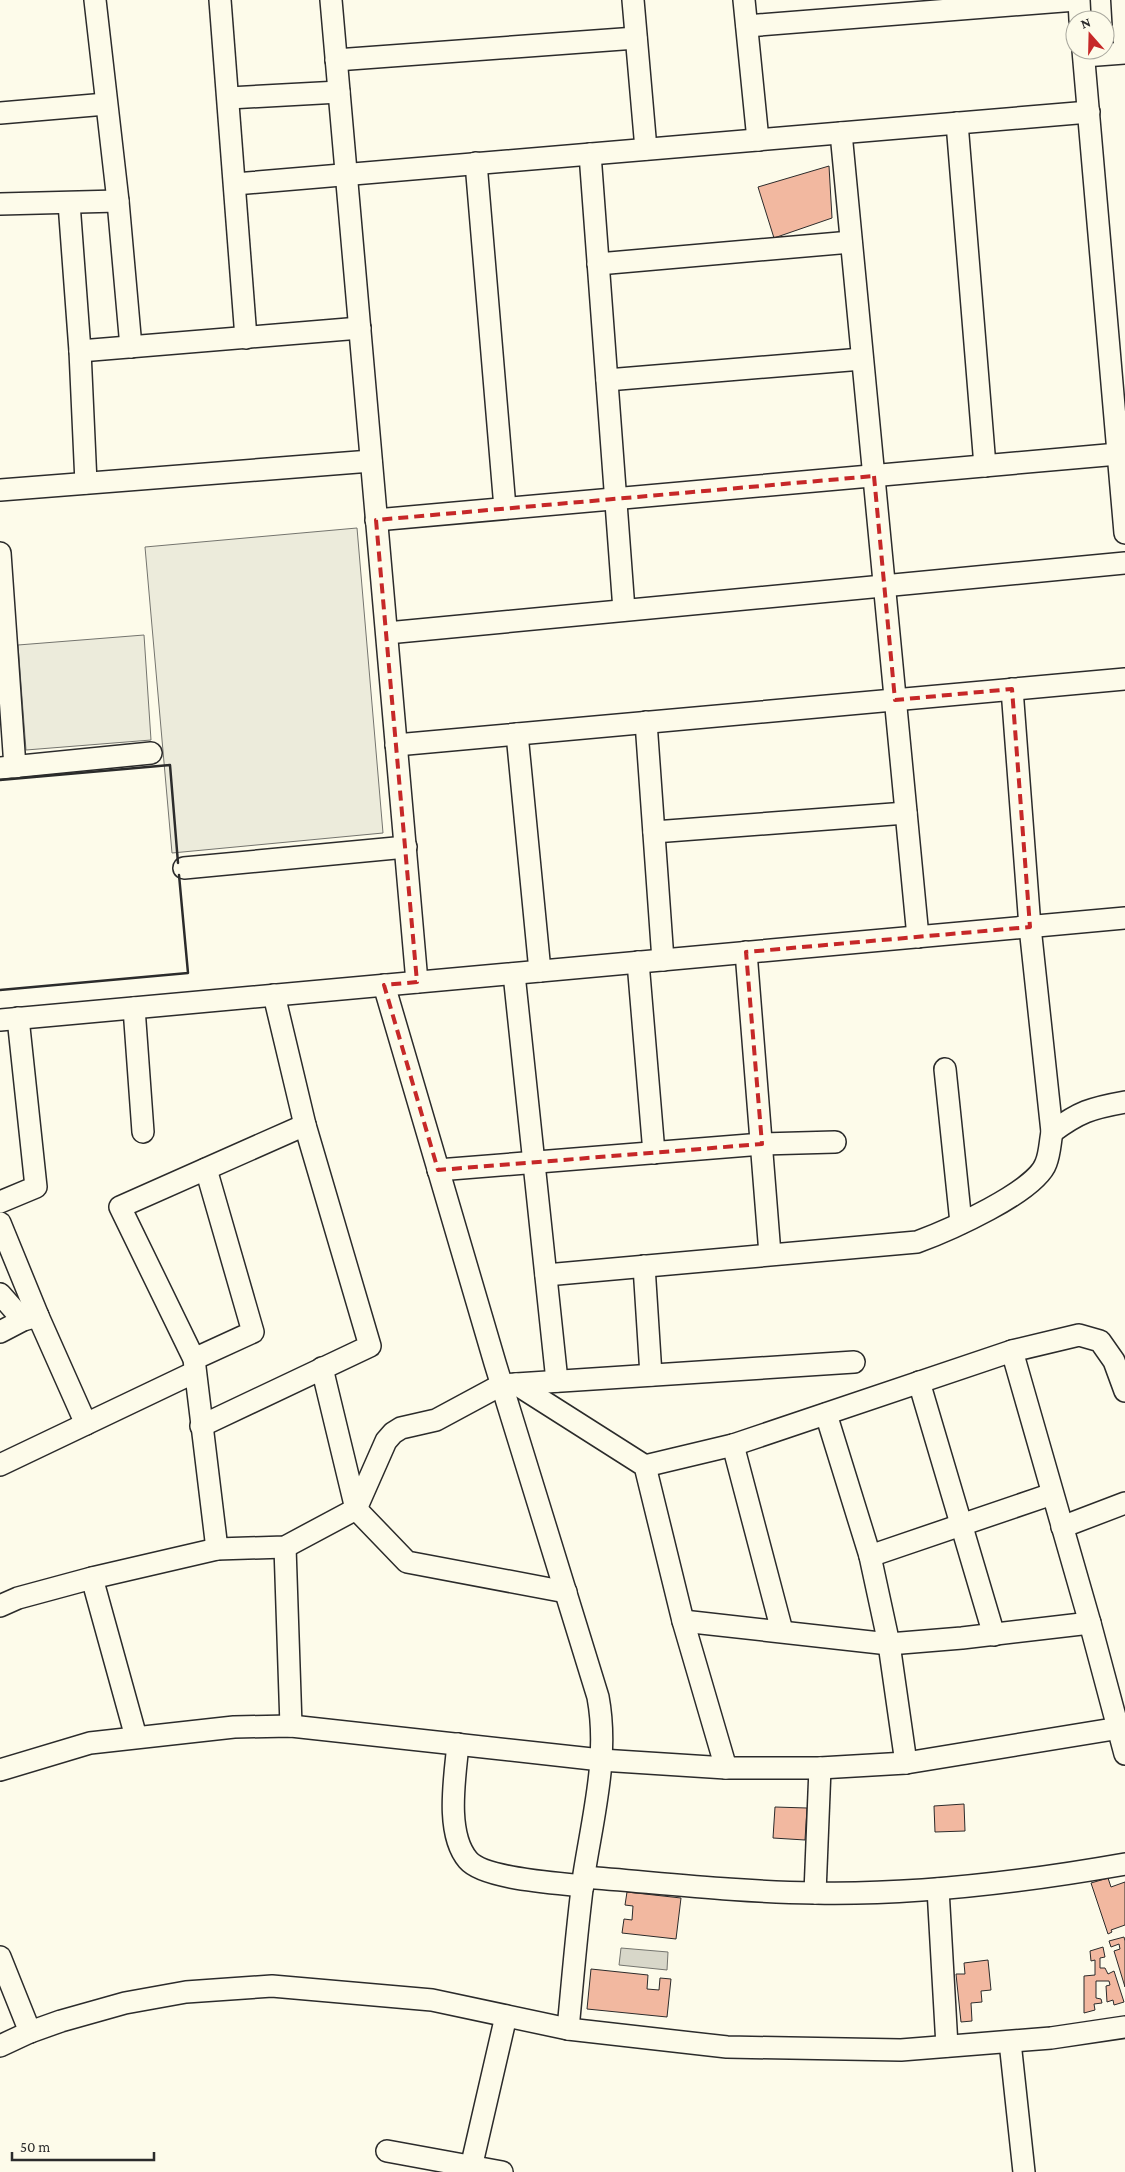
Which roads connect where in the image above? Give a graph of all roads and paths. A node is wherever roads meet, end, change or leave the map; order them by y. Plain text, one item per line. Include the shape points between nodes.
1 (95, 0) edge
2 (220, 0) edge
3 (331, 0) edge
4 (633, 0) edge
5 (744, 0) edge
6 (1078, 0) edge
7 (1122, 0) edge
8 (909, 7) edge
9 (747, 26) junction
10 (636, 38) junction
11 (1125, 52) edge
12 (336, 60) junction
13 (1084, 60) edge
14 (339, 92) junction
15 (229, 98) junction
16 (106, 104) junction
17 (1088, 112) junction
18 (0, 113) edge
19 (957, 123) junction
20 (840, 133) junction
21 (758, 140) junction
22 (646, 149) junction
23 (590, 154) junction
24 (476, 163) junction
25 (346, 174) junction
26 (235, 184) junction
27 (118, 201) junction
28 (69, 203) junction
29 (0, 204) edge
30 (851, 242) junction
31 (598, 264) junction
32 (360, 328) junction
33 (246, 338) junction
34 (131, 347) junction
35 (80, 351) junction
36 (862, 359) junction
37 (607, 380) junction
38 (1118, 454) junction
39 (371, 461) junction
40 (985, 466) junction
41 (874, 476) junction
42 (86, 483) junction
43 (0, 490) edge
44 (616, 498) junction
45 (505, 508) junction
46 (376, 520) junction
47 (1125, 533) edge
48 (0, 553) edge
49 (1125, 564) edge
50 (884, 586) junction
51 (624, 610) junction
52 (387, 633) junction
53 (1125, 679) edge
54 (1012, 689) junction
55 (895, 700) junction
56 (646, 722) junction
57 (517, 734) junction
58 (396, 745) junction
59 (151, 754) dead end
60 (8, 767) edge
61 (906, 813) junction
62 (654, 832) junction
63 (406, 846) junction
64 (184, 868) dead end
65 (1125, 918) edge
66 (1030, 926) junction
67 (918, 937) junction
68 (746, 952) junction
69 (663, 960) junction
70 (638, 962) junction
71 (540, 971) junction
72 (514, 974) junction
73 (417, 982) junction
74 (384, 985) junction
75 (274, 995) junction
76 (134, 1008) junction
77 (9, 1019) edge
78 (945, 1069) dead end
79 (1125, 1102) edge
80 (305, 1125) junction
81 (143, 1132) dead end
82 (1052, 1132) junction
83 (835, 1142) dead end
84 (762, 1144) junction
85 (654, 1153) junction
86 (534, 1163) junction
87 (206, 1169) junction
88 (438, 1170) junction
89 (0, 1202) edge
90 (0, 1223) edge
91 (961, 1223) junction
92 (770, 1254) junction
93 (644, 1266) junction
94 (546, 1275) junction
95 (0, 1294) edge
96 (30, 1318) junction
97 (0, 1332) edge
98 (1012, 1351) junction
99 (854, 1362) dead end
100 (195, 1366) junction
101 (322, 1368) junction
102 (651, 1375) junction
103 (557, 1381) junction
104 (919, 1382) junction
105 (509, 1384) junction
106 (1125, 1391) edge
107 (826, 1414) junction
108 (86, 1424) junction
109 (201, 1426) junction
110 (733, 1445) junction
111 (0, 1465) edge
112 (645, 1466) junction
113 (1052, 1494) junction
114 (1125, 1503) edge
115 (356, 1509) junction
116 (961, 1524) junction
117 (1062, 1527) junction
118 (285, 1547) junction
119 (218, 1549) junction
120 (870, 1556) junction
121 (92, 1578) junction
122 (566, 1592) junction
123 (0, 1606) edge
124 (683, 1621) junction
125 (1090, 1623) junction
126 (782, 1631) junction
127 (994, 1635) junction
128 (889, 1644) junction
129 (291, 1726) junction
130 (1121, 1728) edge
131 (136, 1737) junction
132 (458, 1744) junction
133 (1125, 1754) edge
134 (601, 1760) junction
135 (906, 1763) junction
136 (726, 1768) junction
137 (820, 1768) junction
138 (0, 1770) edge
139 (1125, 1864) edge
140 (584, 1882) junction
141 (938, 1889) junction
142 (815, 1893) junction
143 (0, 1957) edge
144 (506, 2016) junction
145 (1125, 2026) edge
146 (568, 2029) junction
147 (30, 2032) junction
148 (1010, 2042) junction
149 (0, 2046) edge
150 (947, 2046) junction
151 (387, 2151) dead end
152 (471, 2169) edge
153 (502, 2172) edge
154 (1024, 2172) edge

1 - 16 street
2 - 15 street
3 - 12 street
4 - 10 street
5 - 9 street
6 - 8 street
7 - 11 street
8 - 9 street
9 - 21 street
10 - 12 street
10 - 22 street
12 - 14 street
13 - 17 street
14 - 15 street
14 - 25 street
15 - 26 street
16 - 18 street
16 - 27 street
17 - 19 street
17 - 38 street
19 - 20 street
19 - 40 street
20 - 21 street
20 - 30 street
21 - 22 street
22 - 23 street
23 - 24 street
23 - 31 street
24 - 25 street
24 - 45 street
25 - 26 street
25 - 32 street
26 - 33 street
27 - 28 street
27 - 34 street
28 - 29 street
28 - 35 street
30 - 31 street
30 - 36 street
31 - 37 street
32 - 33 street
32 - 39 street
33 - 34 street
34 - 35 street
35 - 42 street
36 - 37 street
36 - 41 street
37 - 44 street
38 - 40 street
38 - 47 street
39 - 42 street
39 - 46 street
40 - 41 street
41 - 44 street
41 - 50 street
42 - 43 street
44 - 45 street
44 - 51 street
45 - 46 street
46 - 52 street
48 - 60 street
49 - 50 street
50 - 51 street
50 - 55 street
51 - 52 street
52 - 58 street
53 - 54 street
54 - 55 street
54 - 66 street
55 - 56 street
55 - 61 street
56 - 57 street
56 - 62 street
57 - 58 street
57 - 71 street
58 - 63 street
59 - 60 street
61 - 62 street
61 - 67 street
62 - 69 street
63 - 64 street
63 - 73 street
65 - 66 street
66 - 67 street
66 - 82 street
67 - 68 street
68 - 69 street
68 - 84 street
69 - 70 street
70 - 71 street
70 - 85 street
71 - 72 street
72 - 73 street
72 - 86 street
73 - 74 street
74 - 75 street
74 - 88 street
75 - 76 street
75 - 80 street
76 - 77 street
76 - 81 street
77 - 89 street via 36,1187
78 - 91 street
79 - 82 street via 1077,1114
80 - 87 street
80 - 101 street via 370,1346
82 - 91 street via 1046,1164 1032,1183
83 - 84 street
84 - 85 street
84 - 92 street
85 - 86 street
86 - 88 street
86 - 94 street
87 - 100 street via 253,1332
87 - 100 street via 120,1207
88 - 105 street
90 - 96 street
91 - 92 street via 917,1242
92 - 93 street
93 - 94 street
93 - 102 street
94 - 103 street
95 - 96 street
96 - 97 street
96 - 108 street
98 - 104 street
98 - 106 street via 1079,1335 1100,1341 1114,1360
98 - 113 street
99 - 102 street
100 - 108 street
100 - 109 street
101 - 109 street
101 - 115 street
102 - 103 street
103 - 105 street
104 - 107 street
104 - 116 street
105 - 112 street
105 - 115 street via 436,1420 393,1433
105 - 122 street
107 - 110 street
107 - 120 street
108 - 111 street
109 - 119 street
110 - 112 street
110 - 126 street
112 - 124 street
113 - 116 street
113 - 117 street
114 - 117 street
115 - 118 street
115 - 122 street via 407,1562
116 - 120 street
116 - 127 street
117 - 125 street
118 - 119 street
118 - 129 street
119 - 121 street
120 - 128 street
121 - 123 street
121 - 131 street
122 - 134 street via 598,1697 602,1718
124 - 126 street
124 - 136 street
125 - 127 street
125 - 130 street
126 - 128 street
127 - 128 street
128 - 135 street
129 - 131 street via 234,1727
129 - 132 street
130 - 133 street
130 - 135 street
131 - 138 street via 90,1743
132 - 134 street
132 - 140 street via 453,1800 455,1827 469,1861 499,1876
134 - 136 street
134 - 140 street
135 - 137 street
136 - 137 street
137 - 142 street
139 - 141 street via 1030,1880
140 - 142 street
140 - 146 street
141 - 142 street
141 - 150 street
143 - 147 street
144 - 146 street
144 - 147 street via 432,2000 272,1986 186,1992 125,2003
144 - 152 street
145 - 148 street
146 - 150 street via 727,2047 901,2050
147 - 149 street
148 - 150 street
148 - 154 street
151 - 152 street
152 - 153 street

